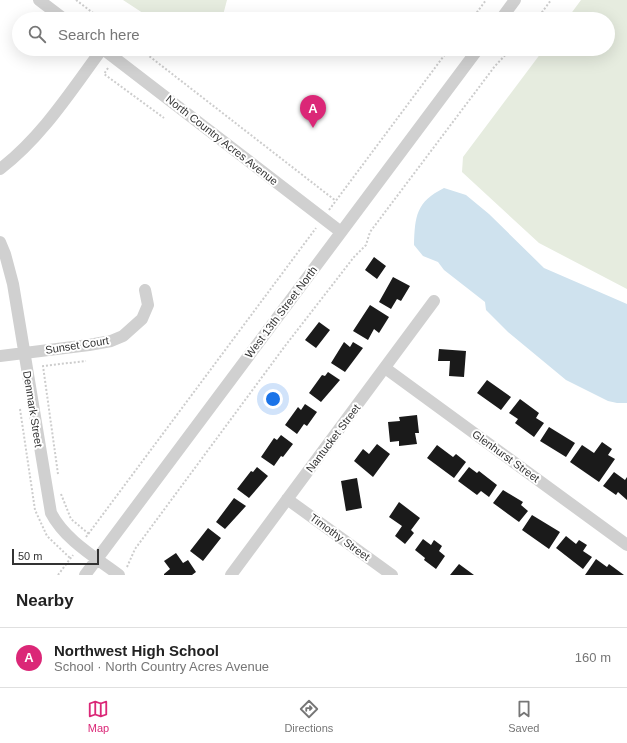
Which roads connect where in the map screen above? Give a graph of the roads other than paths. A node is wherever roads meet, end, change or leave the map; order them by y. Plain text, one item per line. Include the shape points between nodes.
1 (39, 0) edge
2 (515, 0) edge
3 (55, 12) edge
4 (506, 12) edge
5 (98, 56) edge
6 (112, 56) edge
7 (473, 56) edge
8 (0, 169) edge
9 (341, 232) junction
10 (0, 242) edge
11 (145, 290) dead end
12 (434, 301) dead end
13 (24, 353) junction
14 (0, 356) edge
15 (385, 368) junction
16 (287, 499) junction
17 (627, 545) edge
18 (97, 559) junction
19 (121, 573) edge
20 (85, 575) edge
21 (231, 575) edge
22 (392, 575) edge

1 - 3 street
2 - 4 street
5 - 8 street via 53,114 20,152
6 - 9 street, North Country Acres Avenue
7 - 9 street, West 13th Street North
9 - 18 street, West 13th Street North
10 - 13 street, Denmark Street via 13,284
11 - 13 street, Sunset Court via 148,305 142,319 123,336 89,345
12 - 15 street, Nantucket Street
13 - 14 street, Sunset Court
13 - 18 street, Denmark Street via 51,513 57,523
15 - 16 street, Nantucket Street
15 - 17 street, Glenhurst Street
16 - 21 street, Nantucket Street
16 - 22 street, Timothy Street
18 - 19 street, Denmark Street
18 - 20 street, West 13th Street North

